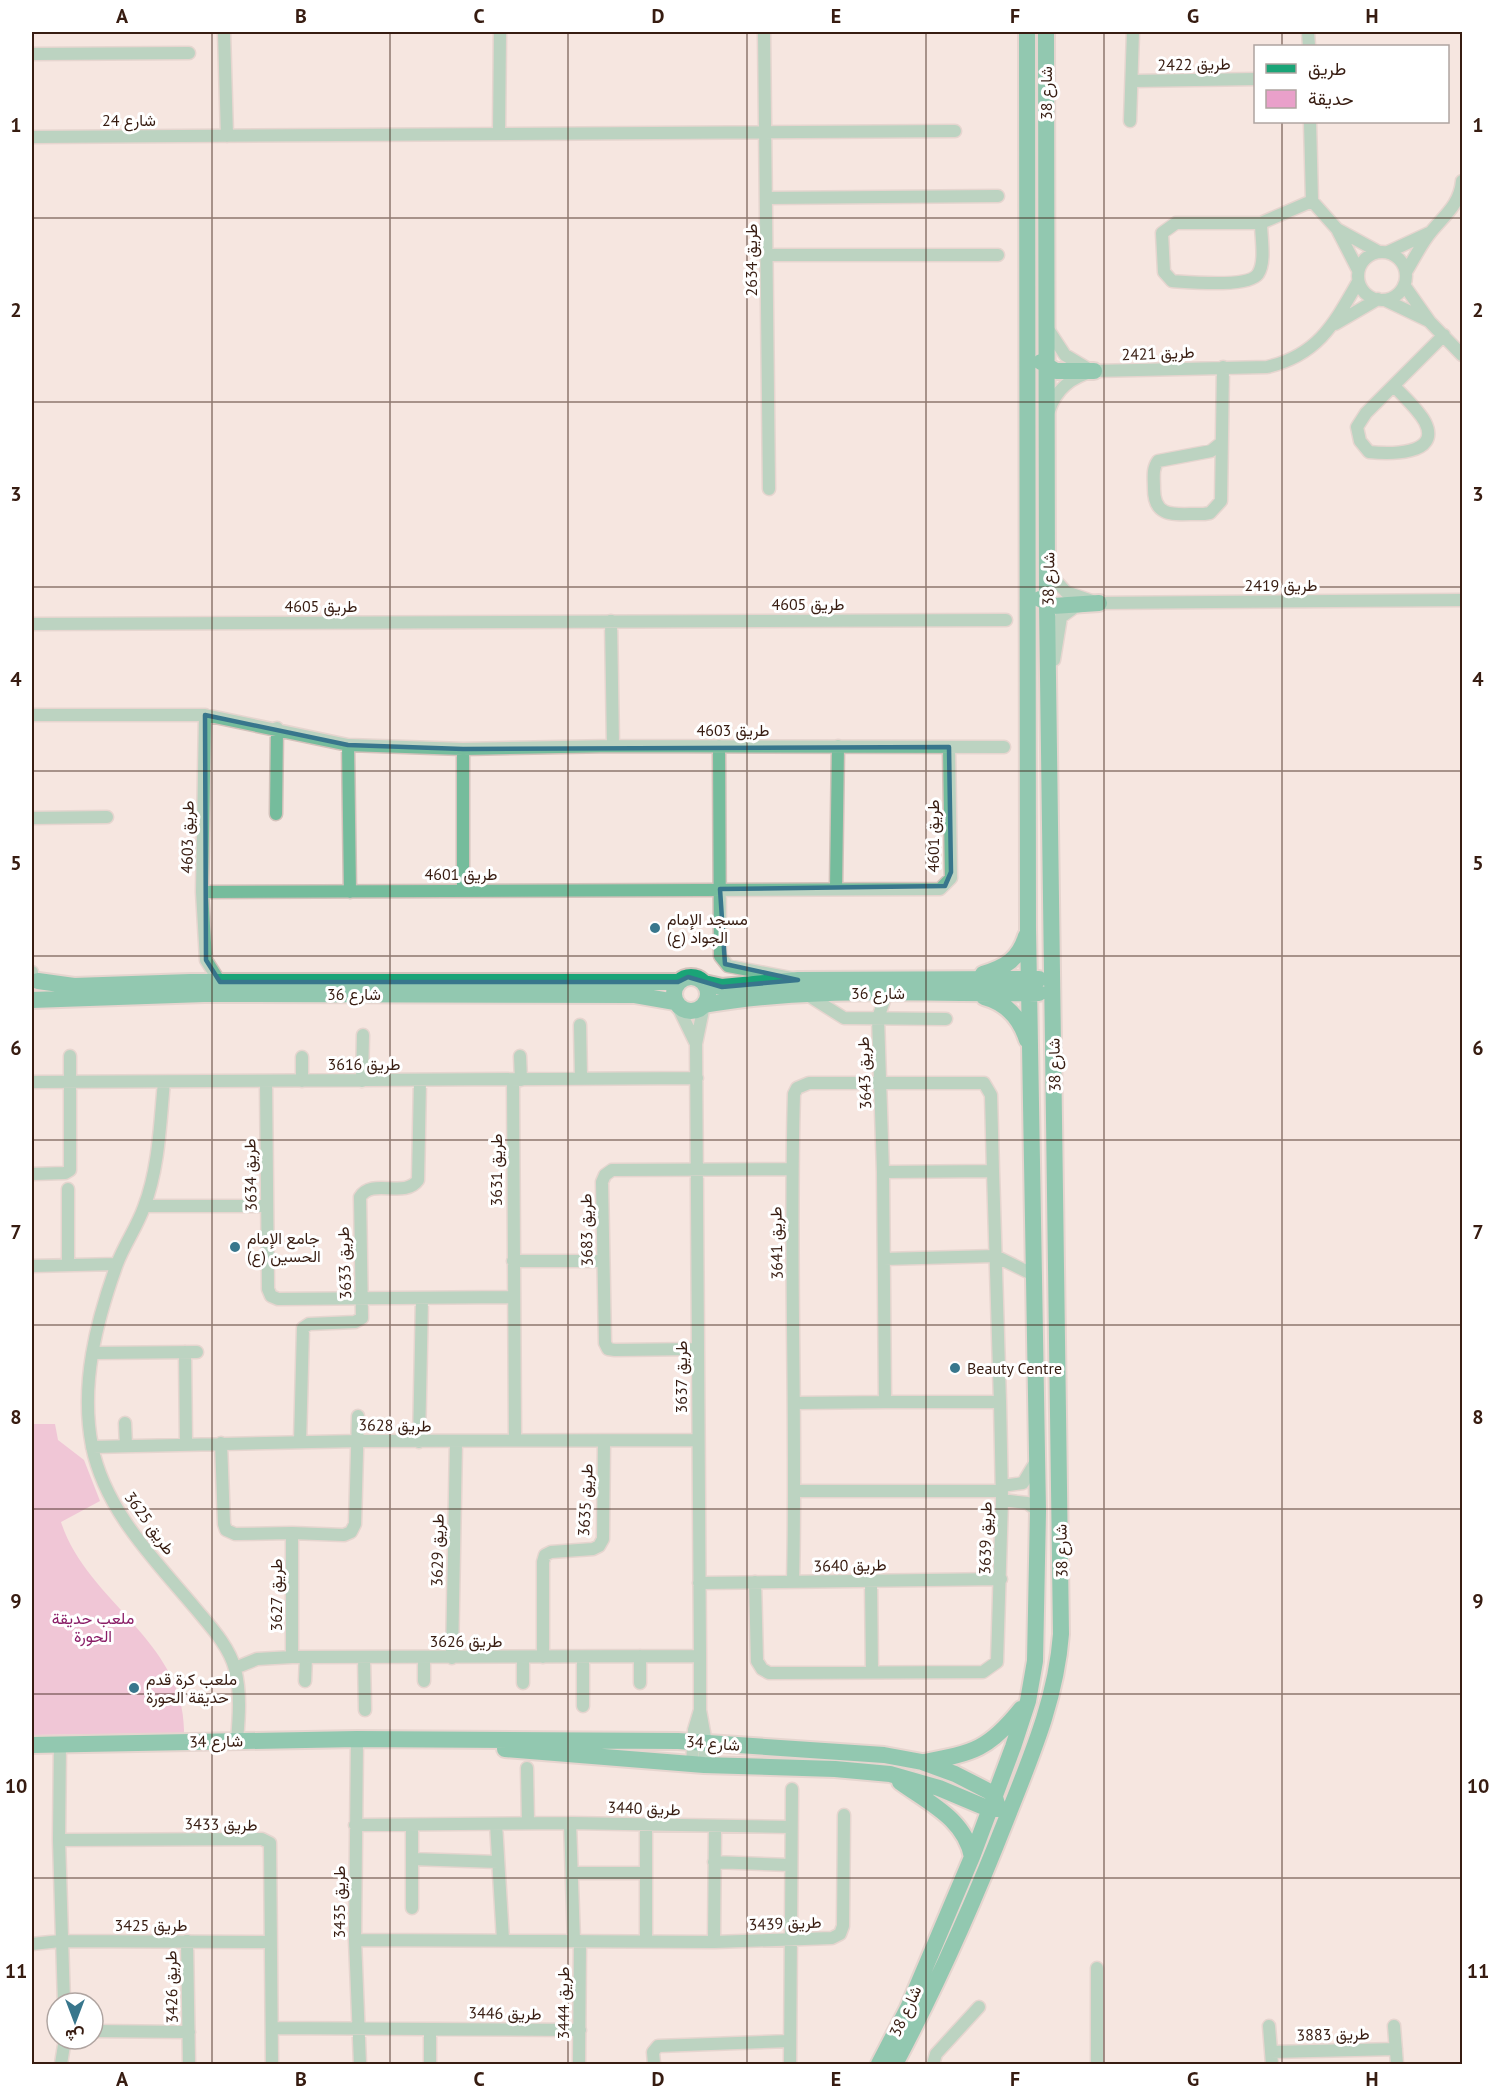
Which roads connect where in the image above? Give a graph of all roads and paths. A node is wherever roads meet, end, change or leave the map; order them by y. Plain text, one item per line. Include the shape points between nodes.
1 (224, 32) edge
2 (500, 32) edge
3 (764, 32) edge
4 (1027, 32) edge
5 (1046, 32) edge
6 (1133, 32) edge
7 (189, 53) dead end
8 (32, 54) edge
9 (1254, 80) edge
10 (1133, 81) junction
11 (1131, 122) dead end
12 (1310, 123) edge
13 (955, 131) dead end
14 (499, 133) junction
15 (766, 134) junction
16 (227, 136) junction
17 (32, 137) edge
18 (1462, 181) edge
19 (998, 196) dead end
20 (766, 198) junction
21 (1312, 201) junction
22 (1261, 223) junction
23 (1337, 229) junction
24 (1430, 233) junction
25 (1384, 252) junction
26 (767, 255) junction
27 (998, 255) dead end
28 (1026, 262) junction
29 (1406, 272) junction
30 (1358, 276) junction
31 (1404, 285) junction
32 (1381, 299) junction
33 (1430, 322) junction
34 (1334, 325) junction
35 (1046, 326) junction
36 (1444, 335) junction
37 (1462, 355) edge
38 (1047, 367) junction
39 (1223, 367) junction
40 (1094, 371) junction
41 (1394, 386) junction
42 (1048, 415) junction
43 (1221, 443) junction
44 (768, 489) dead end
45 (1026, 492) junction
46 (1048, 572) junction
47 (1462, 600) edge
48 (1099, 603) junction
49 (1047, 604) junction
50 (1006, 620) dead end
51 (611, 621) junction
52 (32, 624) edge
53 (1050, 709) junction
54 (205, 715) junction
55 (32, 716) edge
56 (277, 728) junction
57 (348, 745) junction
58 (613, 746) junction
59 (719, 746) junction
60 (838, 746) junction
61 (949, 747) junction
62 (1004, 747) dead end
63 (463, 749) junction
64 (276, 814) dead end
65 (107, 817) dead end
66 (32, 818) edge
67 (720, 888) junction
68 (836, 889) junction
69 (463, 891) junction
70 (202, 892) junction
71 (350, 892) junction
72 (1028, 929) junction
73 (206, 960) junction
74 (33, 975) edge
75 (190, 982) junction
76 (220, 982) junction
77 (678, 982) junction
78 (704, 983) junction
79 (969, 986) junction
80 (1029, 986) junction
81 (1052, 986) junction
82 (801, 987) junction
83 (888, 992) junction
84 (32, 1000) edge
85 (676, 1004) junction
86 (704, 1005) junction
87 (878, 1018) junction
88 (946, 1019) dead end
89 (580, 1025) dead end
90 (363, 1035) dead end
91 (696, 1044) junction
92 (1031, 1051) junction
93 (70, 1056) dead end
94 (520, 1056) dead end
95 (302, 1057) dead end
96 (697, 1078) junction
97 (581, 1079) junction
98 (517, 1080) junction
99 (302, 1081) junction
100 (362, 1081) junction
101 (420, 1081) junction
102 (32, 1082) edge
103 (70, 1082) junction
104 (164, 1082) junction
105 (266, 1082) junction
106 (880, 1083) junction
107 (698, 1169) junction
108 (792, 1169) junction
109 (993, 1171) junction
110 (883, 1172) junction
111 (32, 1174) edge
112 (68, 1189) dead end
113 (145, 1206) junction
114 (267, 1206) junction
115 (995, 1256) junction
116 (884, 1259) junction
117 (513, 1261) junction
118 (603, 1261) junction
119 (117, 1264) junction
120 (68, 1265) junction
121 (32, 1266) edge
122 (1034, 1275) junction
123 (513, 1297) junction
124 (362, 1298) junction
125 (422, 1298) junction
126 (697, 1349) junction
127 (93, 1353) junction
128 (885, 1402) junction
129 (1000, 1402) junction
130 (795, 1403) junction
131 (358, 1416) dead end
132 (125, 1423) dead end
133 (516, 1440) junction
134 (698, 1440) junction
135 (358, 1441) junction
136 (300, 1442) junction
137 (419, 1442) junction
138 (456, 1442) junction
139 (604, 1442) junction
140 (221, 1443) junction
141 (186, 1444) junction
142 (126, 1446) junction
143 (92, 1447) junction
144 (1037, 1459) junction
145 (795, 1491) junction
146 (1002, 1492) junction
147 (1038, 1511) junction
148 (292, 1533) junction
149 (1001, 1579) junction
150 (871, 1581) junction
151 (755, 1582) junction
152 (793, 1582) junction
153 (699, 1583) junction
154 (640, 1656) junction
155 (700, 1656) junction
156 (292, 1657) junction
157 (306, 1657) junction
158 (364, 1657) junction
159 (424, 1657) junction
160 (523, 1657) junction
161 (543, 1657) junction
162 (583, 1657) junction
163 (452, 1658) junction
164 (235, 1668) junction
165 (872, 1672) junction
166 (306, 1681) dead end
167 (424, 1681) dead end
168 (523, 1683) dead end
169 (640, 1683) dead end
170 (1028, 1701) junction
171 (583, 1706) dead end
172 (365, 1710) dead end
173 (408, 1738) junction
174 (32, 1739) edge
175 (357, 1739) junction
176 (237, 1741) junction
177 (60, 1743) junction
178 (700, 1743) junction
179 (32, 1745) edge
180 (922, 1762) junction
181 (698, 1765) junction
182 (527, 1768) dead end
183 (890, 1774) junction
184 (792, 1789) dead end
185 (1014, 1800) junction
186 (994, 1804) junction
187 (844, 1815) dead end
188 (528, 1823) junction
189 (570, 1823) junction
190 (496, 1824) junction
191 (356, 1825) junction
192 (412, 1825) junction
193 (646, 1825) junction
194 (715, 1827) junction
195 (791, 1827) junction
196 (59, 1840) junction
197 (972, 1857) junction
198 (412, 1859) junction
199 (498, 1862) junction
200 (714, 1862) junction
201 (790, 1865) junction
202 (572, 1873) junction
203 (646, 1873) junction
204 (977, 1894) junction
205 (412, 1908) dead end
206 (791, 1939) junction
207 (355, 1940) junction
208 (502, 1940) junction
209 (60, 1941) junction
210 (187, 1941) junction
211 (577, 1941) junction
212 (646, 1941) junction
213 (271, 1942) junction
214 (714, 1942) junction
215 (32, 1944) edge
216 (1097, 1968) dead end
217 (63, 1991) edge
218 (978, 2007) dead end
219 (1269, 2026) dead end
220 (1394, 2026) dead end
221 (272, 2028) junction
222 (359, 2028) junction
223 (430, 2029) junction
224 (580, 2030) junction
225 (105, 2031) edge
226 (189, 2032) junction
227 (790, 2041) junction
228 (1396, 2049) junction
229 (1271, 2058) edge
230 (189, 2064) edge
231 (272, 2064) edge
232 (360, 2064) edge
233 (430, 2064) edge
234 (579, 2064) edge
235 (654, 2064) edge
236 (790, 2064) edge
237 (879, 2064) edge
238 (895, 2064) edge
239 (933, 2064) edge
240 (1097, 2064) edge
241 (1397, 2064) edge

1 - 16 street
2 - 14 street
3 - 15 street, طريق 2634
4 - 28 street, شارع 38
5 - 35 street, شارع 38
6 - 10 street
7 - 8 street
9 - 10 street, طريق 2422
10 - 11 street
12 - 21 street
13 - 15 street, شارع 24
14 - 15 street, شارع 24
14 - 16 street, شارع 24
15 - 20 street, طريق 2634
16 - 17 street, شارع 24
18 - 24 street via 1450,213
19 - 20 street
20 - 26 street, طريق 2634
21 - 22 street
21 - 23 street
22 - 22 street via 1176,223 1162,233 1164,272 1172,281 1252,279 1262,263
23 - 25 street
23 - 30 street
24 - 25 street
24 - 29 street
25 - 29 street via 1403,263
25 - 30 street via 1366,257
26 - 27 street
26 - 44 street, طريق 2634
28 - 38 street via 1035,292 1036,348
28 - 45 street, شارع 38
29 - 31 street
30 - 32 street via 1365,294
30 - 34 street, طريق 2421
31 - 32 street via 1393,297
31 - 33 street
32 - 33 street
32 - 34 street, طريق 2421
33 - 36 street
34 - 39 street, طريق 2421 via 1319,341 1284,363
35 - 38 street, شارع 38
35 - 40 street via 1065,355
36 - 37 street
36 - 41 street
38 - 40 street via 1056,371
38 - 42 street, شارع 38
39 - 40 street, طريق 2421
39 - 43 street
40 - 42 street, طريق 2421 via 1069,381 1052,402
41 - 41 street via 1357,427 1360,441 1369,452 1412,452 1424,442 1424,421
42 - 46 street, شارع 38
43 - 43 street via 1221,501 1217,507 1204,514 1164,513 1158,509 1154,502 1154,467 1158,460 1211,452
45 - 49 street via 1033,524 1036,591
45 - 72 street, شارع 38
46 - 48 street, طريق 2419 via 1066,591
46 - 49 street, شارع 38
47 - 48 street, طريق 2419
48 - 49 street
48 - 53 street, طريق 2419 via 1075,608 1061,618
49 - 53 street, شارع 38
50 - 51 street, طريق 4605
51 - 52 street, طريق 4605
51 - 58 street
53 - 81 street, شارع 38
54 - 55 street, طريق 4603
54 - 56 street, طريق 4603
54 - 70 street, طريق 4603
56 - 57 street, طريق 4603
56 - 64 street
57 - 63 street, طريق 4603
57 - 71 street
58 - 59 street, طريق 4603
58 - 63 street, طريق 4603
59 - 60 street, طريق 4603
59 - 67 street
60 - 61 street, طريق 4603
60 - 68 street
61 - 62 street, طريق 4603
61 - 68 street, طريق 4601 via 949,883 935,889
63 - 69 street
65 - 66 street
67 - 68 street, طريق 4601
67 - 69 street, طريق 4601
67 - 82 street via 720,956 724,964
69 - 71 street, طريق 4601
70 - 71 street, طريق 4601
70 - 73 street, طريق 4603
72 - 79 street via 1022,949 1007,965
72 - 80 street, شارع 38
73 - 75 street
73 - 76 street, طريق 4603
74 - 75 street, شارع 36 via 74,986
74 - 84 street via 39,990
75 - 76 street, شارع 36
76 - 77 street, شارع 36
77 - 78 street via 688,977
77 - 85 street via 673,992
78 - 82 street, شارع 36
78 - 86 street via 708,994
79 - 80 street, شارع 36
79 - 82 street, شارع 36
79 - 83 street, شارع 36
79 - 92 street via 1009,1009 1023,1028
80 - 81 street, شارع 36
80 - 92 street, شارع 38
81 - 185 street, شارع 38 via 1061,1634 1053,1695
82 - 83 street, شارع 36
82 - 86 street, شارع 36
82 - 87 street, طريق 3643 via 839,1017
83 - 87 street
84 - 85 street, شارع 36 via 204,994 635,994
85 - 86 street via 694,1012
85 - 91 street, طريق 3637
86 - 91 street, طريق 3637
87 - 88 street
87 - 106 street, طريق 3643
89 - 97 street
90 - 100 street
91 - 96 street, طريق 3637
92 - 122 street, شارع 38
93 - 103 street
94 - 98 street, طريق 3631
95 - 99 street
96 - 97 street, طريق 3616
96 - 107 street, طريق 3637
97 - 98 street, طريق 3616
98 - 101 street, طريق 3616
98 - 117 street, طريق 3631
99 - 100 street, طريق 3616
99 - 105 street, طريق 3616
100 - 101 street, طريق 3616
101 - 124 street, طريق 3633 via 418,1180 408,1188 366,1190 360,1197
102 - 103 street, طريق 3616
103 - 104 street, طريق 3616
103 - 111 street via 71,1163 65,1173
104 - 105 street, طريق 3616
104 - 113 street, طريق 3625 via 157,1148
105 - 114 street, طريق 3634
106 - 108 street, طريق 3641 via 809,1083 797,1088
106 - 109 street, طريق 3641 via 978,1082 988,1086
106 - 110 street, طريق 3643
107 - 108 street, طريق 3683
107 - 118 street, طريق 3683 via 612,1170 605,1175
107 - 126 street, طريق 3637
108 - 130 street, طريق 3641
109 - 110 street
109 - 115 street
110 - 116 street, طريق 3643
112 - 120 street
113 - 114 street
113 - 119 street, طريق 3625
114 - 124 street, طريق 3634 via 271,1296
115 - 116 street
115 - 122 street
115 - 129 street
116 - 128 street, طريق 3643
117 - 118 street
117 - 123 street, طريق 3631
118 - 126 street, طريق 3683 via 608,1348
119 - 120 street
119 - 127 street, طريق 3625
120 - 121 street
122 - 144 street, شارع 38
123 - 125 street, طريق 3634
123 - 133 street, طريق 3631
124 - 125 street, طريق 3634
124 - 136 street, طريق 3633 via 359,1321 309,1324 303,1328
125 - 137 street
126 - 134 street, طريق 3637
127 - 141 street via 191,1352
127 - 143 street, طريق 3625 via 87,1387
128 - 129 street
128 - 130 street
129 - 146 street
130 - 145 street, طريق 3641
131 - 135 street
132 - 142 street
133 - 138 street, طريق 3628
133 - 139 street, طريق 3628
134 - 139 street, طريق 3628
134 - 153 street, طريق 3637
135 - 136 street, طريق 3628
135 - 137 street, طريق 3628
135 - 148 street via 355,1524 351,1532
136 - 140 street, طريق 3628
137 - 138 street, طريق 3628
138 - 163 street, طريق 3629
139 - 161 street, طريق 3635 via 603,1539 593,1549 551,1552 543,1562
140 - 141 street, طريق 3628
140 - 148 street via 226,1530 235,1534
141 - 142 street, طريق 3628
142 - 143 street, طريق 3628
143 - 164 street, طريق 3625 via 109,1495 124,1521 214,1631
144 - 146 street via 1023,1483
144 - 147 street, شارع 38
145 - 146 street, طريق 3639
145 - 152 street, طريق 3641
146 - 147 street
146 - 149 street, طريق 3639
147 - 170 street, شارع 38 via 1038,1621
148 - 156 street, طريق 3627
149 - 150 street, طريق 3640
149 - 165 street, طريق 3639 via 999,1656 989,1670
150 - 152 street, طريق 3640
150 - 165 street
151 - 152 street, طريق 3640
151 - 153 street, طريق 3640
151 - 165 street, طريق 3639 via 757,1657 762,1669 769,1673
153 - 155 street, طريق 3637
154 - 155 street, طريق 3626
154 - 162 street, طريق 3626
154 - 169 street
155 - 178 street, طريق 3637
156 - 157 street, طريق 3626
156 - 164 street, طريق 3626 via 257,1659
157 - 158 street, طريق 3626
157 - 166 street
158 - 159 street, طريق 3626
158 - 172 street
159 - 163 street, طريق 3626
159 - 167 street
160 - 161 street, طريق 3626
160 - 163 street, طريق 3626
160 - 168 street
161 - 162 street, طريق 3626
162 - 171 street
164 - 176 street, طريق 3625 via 240,1700
170 - 180 street via 1003,1732 985,1746
170 - 186 street, شارع 38
173 - 175 street, شارع 34
173 - 178 street, شارع 34
173 - 181 street, شارع 34
174 - 177 street, شارع 34
175 - 176 street, شارع 34
175 - 191 street, طريق 3435
176 - 177 street, شارع 34
177 - 179 street, شارع 34
177 - 196 street
178 - 180 street, شارع 34 via 874,1754
178 - 181 street, طريق 3637
180 - 186 street, شارع 34 via 955,1774
181 - 183 street, شارع 34
182 - 188 street
183 - 186 street, شارع 34
183 - 197 street via 929,1800 961,1830 969,1840
184 - 195 street
185 - 186 street
185 - 204 street, شارع 38
186 - 197 street, شارع 38
186 - 204 street via 997,1826 977,1879
187 - 206 street, طريق 3439 via 840,1934 832,1938
188 - 189 street, طريق 3440
188 - 190 street, طريق 3440
189 - 193 street, طريق 3440
189 - 202 street, طريق 3444
190 - 192 street, طريق 3440
190 - 199 street
191 - 192 street, طريق 3440
191 - 207 street, طريق 3435
192 - 198 street
193 - 194 street, طريق 3440
193 - 203 street
194 - 195 street, طريق 3440
194 - 200 street
195 - 201 street
196 - 209 street
196 - 213 street, طريق 3433 via 267,1841 272,1854
197 - 237 street, شارع 38 via 908,2008
198 - 199 street
198 - 205 street
199 - 208 street
200 - 201 street
200 - 214 street
201 - 206 street
202 - 203 street
202 - 211 street, طريق 3444
203 - 212 street
204 - 238 street, شارع 38
206 - 214 street, طريق 3439
206 - 227 street
207 - 208 street, طريق 3439
207 - 222 street, طريق 3435
208 - 211 street, طريق 3439
209 - 210 street, طريق 3425
209 - 215 street, طريق 3425
209 - 217 street
210 - 213 street, طريق 3425
210 - 226 street, طريق 3426
211 - 212 street, طريق 3439
211 - 224 street, طريق 3444
212 - 214 street, طريق 3439
213 - 221 street, طريق 3433
216 - 240 street
218 - 239 street via 936,2054
219 - 229 street
220 - 228 street, طريق 3883
221 - 222 street
221 - 231 street, طريق 3433
222 - 223 street, طريق 3446
222 - 232 street, طريق 3435
223 - 224 street, طريق 3446
223 - 233 street
224 - 234 street, طريق 3444
225 - 226 street, طريق 3426
226 - 230 street, طريق 3426
227 - 235 street via 658,2046 653,2052
227 - 236 street
228 - 229 street, طريق 3883
228 - 241 street, طريق 3883

